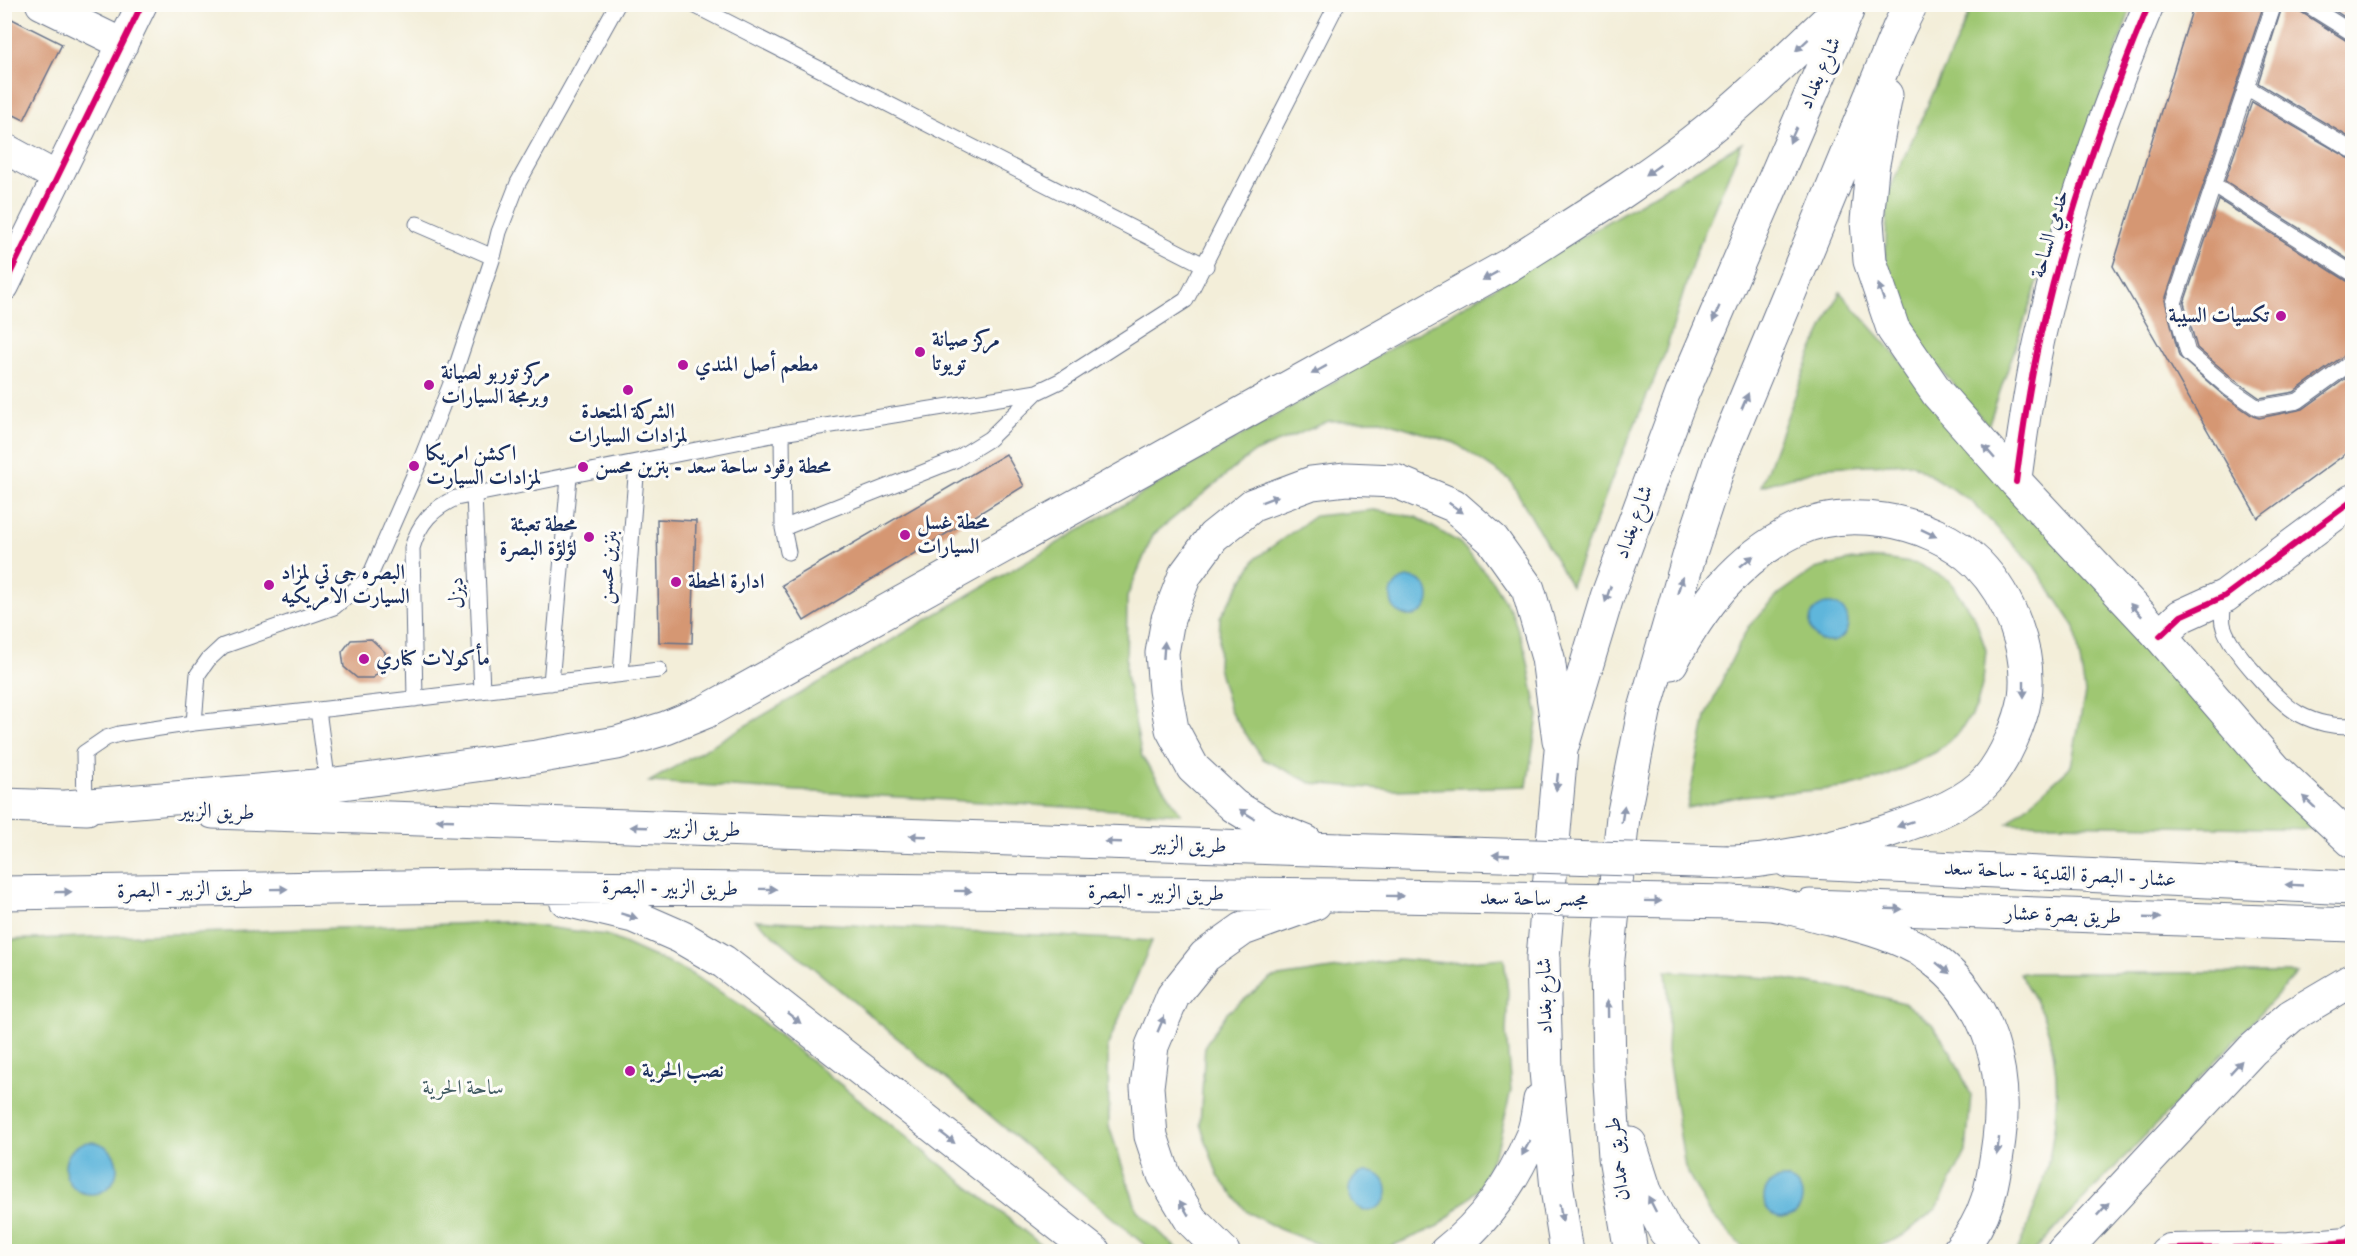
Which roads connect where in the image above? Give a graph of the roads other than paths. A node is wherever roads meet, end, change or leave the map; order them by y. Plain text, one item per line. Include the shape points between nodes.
1 (41, 4) edge
2 (142, 4) edge
3 (692, 4) edge
4 (1337, 4) edge
5 (1845, 4) edge
6 (1850, 4) edge
7 (2149, 4) edge
8 (2274, 4) edge
9 (2306, 4) edge
10 (617, 5) edge
11 (1905, 16) edge
12 (2352, 33) edge
13 (123, 44) junction
14 (2246, 87) junction
15 (4, 148) edge
16 (2352, 150) edge
17 (57, 177) junction
18 (2213, 185) junction
19 (417, 224) dead end
20 (493, 257) junction
21 (1206, 266) junction
22 (2352, 273) edge
23 (4, 286) edge
24 (2352, 362) edge
25 (1037, 392) junction
26 (782, 433) junction
27 (637, 463) junction
28 (569, 477) junction
29 (2016, 482) junction
30 (474, 494) junction
31 (2352, 501) edge
32 (783, 528) junction
33 (788, 552) dead end
34 (2225, 596) junction
35 (2160, 636) junction
36 (659, 670) dead end
37 (621, 675) junction
38 (551, 683) junction
39 (482, 691) junction
40 (415, 699) junction
41 (318, 710) junction
42 (1644, 712) junction
43 (194, 723) junction
44 (2352, 725) edge
45 (1561, 750) junction
46 (328, 784) junction
47 (4, 805) edge
48 (76, 807) junction
49 (2352, 841) edge
50 (1340, 850) junction
51 (1767, 860) junction
52 (469, 886) junction
53 (2352, 888) edge
54 (4, 893) edge
55 (1336, 895) junction
56 (1773, 904) junction
57 (2352, 925) edge
58 (2352, 980) edge
59 (1609, 1067) junction
60 (1546, 1071) junction
61 (2352, 1238) edge
62 (1094, 1251) edge
63 (1223, 1251) edge
64 (1446, 1251) edge
65 (1567, 1251) edge
66 (1631, 1251) edge
67 (1685, 1251) edge
68 (1958, 1251) edge
69 (2063, 1251) edge
70 (2165, 1251) edge

1 - 13 street
2 - 13 street
3 - 21 lane
4 - 21 lane
5 -> 46 main road via 1693,141 1509,265 705,712 617,743
6 -> 45 main road, شارع بغداد via 1682,394 1607,597
7 - 29 street, خدمي الساحة via 2113,92 2063,242 2043,321
8 - 14 lane
9 - 12 lane
10 - 20 lane via 518,183
29 -> 11 main road via 1938,394 1893,328 1870,261 1867,221 1872,169
42 -> 11 main road via 1722,456
13 - 17 street
14 - 16 lane
14 - 18 lane
15 - 17 street
17 - 23 street
18 - 22 lane
18 - 24 lane via 2174,303 2188,353 2258,408 2298,401
19 - 20 lane
20 - 43 lane via 446,396 369,578 334,607 223,646 198,675
21 - 25 lane via 1186,300
25 - 26 lane
25 - 32 lane via 989,439 955,460
26 - 27 lane
26 - 32 lane
27 - 28 lane
27 - 37 lane, بنزين محسن
28 - 30 lane
28 - 38 lane
35 -> 29 main road
30 - 39 lane, ديزل
30 - 40 lane via 436,509 420,526 412,548
31 - 34 main road
32 - 33 lane
34 - 35 main road via 2181,616
34 - 44 lane via 2222,619 2229,640 2286,705 2314,720
49 -> 35 main road via 2276,769
36 - 37 lane
37 - 38 lane
38 - 39 lane
39 - 40 lane
40 - 41 lane
41 - 43 lane
41 - 46 lane
42 -> 51 main road via 1689,630 1721,586 1761,550 1797,529 1833,519 1865,517 1891,521 1954,545 1978,564 2001,593 2016,625 2024,660 2025,697 2011,742 1987,780 1957,804 1913,821 1860,839
59 -> 42 main road via 1607,968 1623,817
43 - 48 lane via 119,734 95,744 84,753
50 -> 45 main road via 1296,840 1234,806 1193,768 1172,729 1162,653 1168,619 1185,575 1214,537 1253,505 1312,483 1346,479 1395,481 1453,505 1493,540 1528,589 1548,658
45 -> 60 main road, شارع بغداد via 1543,958
46 - 48 main road
47 - 48 main road
50 -> 48 main road, طريق الزبير
51 -> 50 main road, مجسر ساحة سعد, bridge
53 -> 51 main road, عشار - البصرة القديمة - ساحة سعد
54 -> 52 main road, طريق الزبير - البصرة
52 -> 55 main road, طريق الزبير - البصرة
52 -> 62 main road via 568,900 633,916 724,962
55 -> 56 main road, مجسر ساحة سعد, bridge
63 -> 55 main road via 1191,1220 1164,1175 1151,1136 1148,1106 1152,1046 1173,996 1205,956 1243,929
56 -> 57 main road, طريق بصرة عشار
56 -> 68 main road via 1865,927 1916,947 1949,972 1978,1008 2000,1074 2002,1112 1987,1208 1971,1238
69 -> 58 main road via 2252,1050 2291,1016
59 - 66 main road, طريق حمدان via 1615,1157
67 -> 59 main road via 1665,1231 1645,1191 1620,1118
60 -> 64 main road via 1533,1135 1500,1197 1476,1227
60 -> 65 main road
61 - 70 street via 2347,1242 2289,1247

